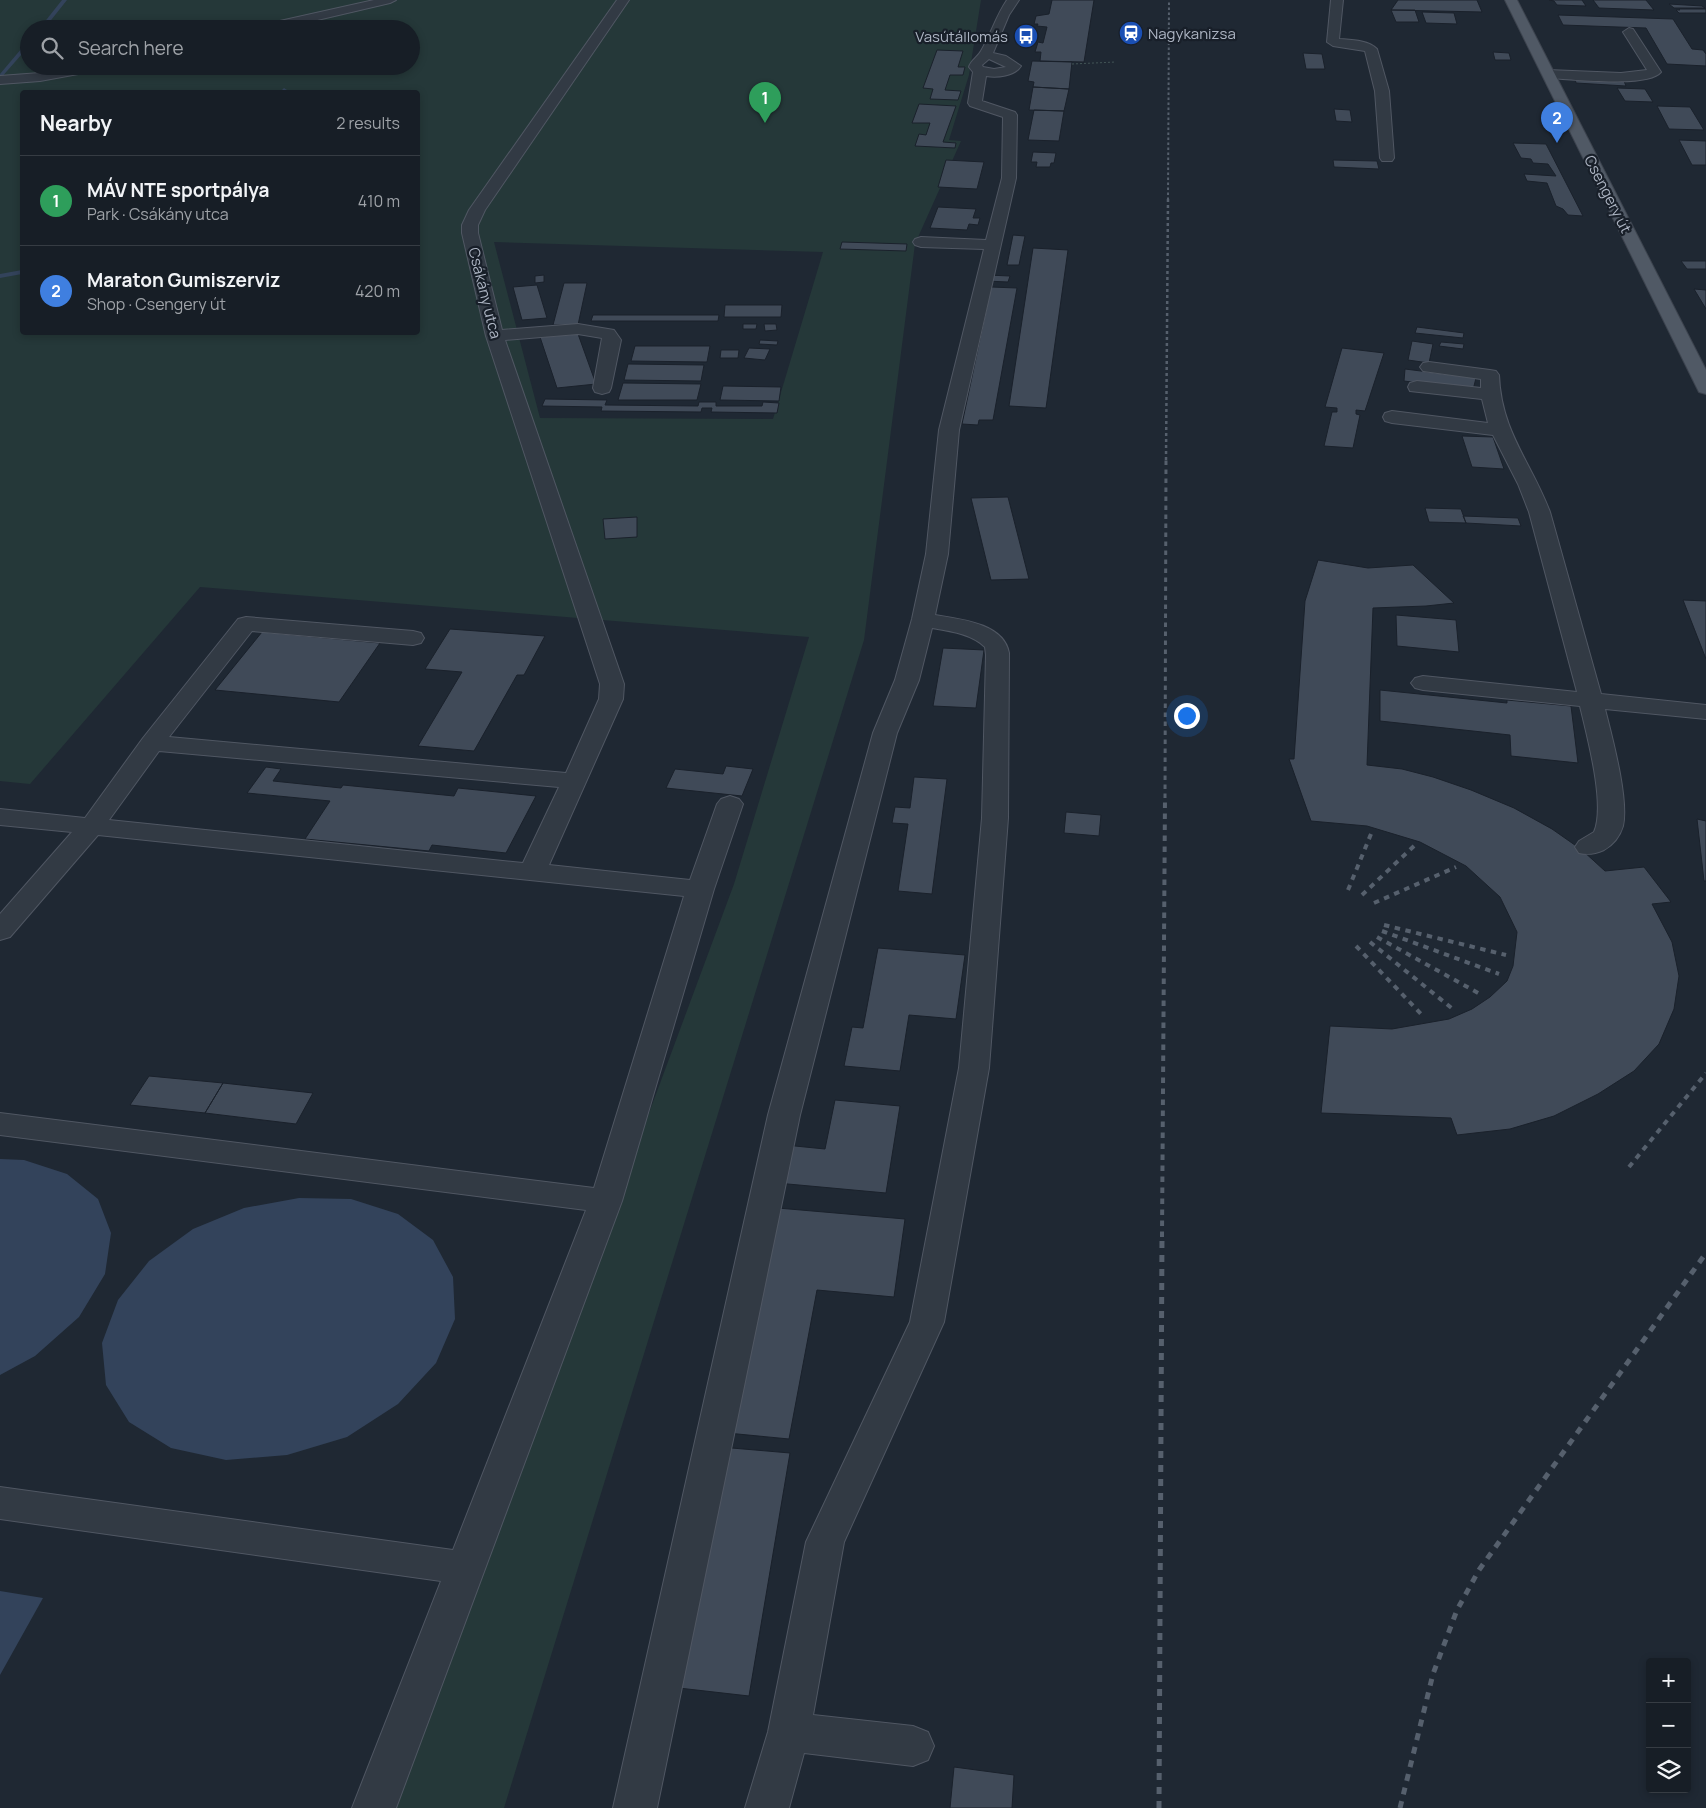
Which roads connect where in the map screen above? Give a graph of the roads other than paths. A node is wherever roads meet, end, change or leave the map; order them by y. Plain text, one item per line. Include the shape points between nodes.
1 (390, 0) edge
2 (624, 0) edge
3 (1013, 0) edge
4 (1337, 0) edge
5 (1511, 0) edge
6 (302, 20) edge
7 (1629, 32) dead end
8 (1009, 44) dead end
9 (986, 55) junction
10 (1002, 59) junction
11 (980, 71) junction
12 (1548, 74) junction
13 (55, 75) edge
14 (5, 80) edge
15 (1387, 158) dead end
16 (921, 242) dead end
17 (992, 245) junction
18 (496, 336) junction
19 (1430, 367) dead end
20 (1417, 387) dead end
21 (602, 388) dead end
22 (1706, 388) edge
23 (1489, 394) junction
24 (1392, 417) dead end
25 (1499, 430) junction
26 (923, 619) junction
27 (413, 638) dead end
28 (1423, 683) dead end
29 (1591, 701) junction
30 (1706, 712) edge
31 (152, 743) junction
32 (575, 781) junction
33 (730, 804) dead end
34 (0, 817) edge
35 (92, 826) junction
36 (1588, 847) dead end
37 (532, 871) junction
38 (700, 889) junction
39 (0, 931) edge
40 (0, 1124) edge
41 (606, 1201) junction
42 (0, 1502) edge
43 (465, 1568) junction
44 (789, 1732) junction
45 (913, 1746) dead end
46 (374, 1808) edge
47 (635, 1808) edge
48 (767, 1808) edge

1 - 6 street
2 - 18 street, Csákány utca via 472,218 470,233
3 - 9 street
4 - 15 street via 1327,46 1360,45 1371,49 1382,91
5 - 12 main road, Csengery út
7 - 12 street via 1655,72 1653,74
8 - 10 street
9 - 10 street
9 - 11 street via 976,65
10 - 11 street via 1014,68 996,73
11 - 17 street via 976,103 1010,114 1009,178
12 - 22 main road, Csengery út
13 - 14 street
16 - 17 street
17 - 26 street via 949,430 937,554
18 - 21 street via 578,329 608,334 612,340
18 - 32 street, Csákány utca via 612,684 611,699
19 - 23 street via 1490,375
20 - 23 street
23 - 25 street
24 - 25 street
25 - 29 street via 1536,501
26 - 44 street via 982,633 991,638 997,654 995,818 974,1068 927,1322 825,1542
26 - 47 street via 907,680 885,733 784,1115
27 - 31 street via 246,624
28 - 29 street
29 - 30 street
29 - 36 street via 1607,780 1610,825 1606,835
31 - 32 street
31 - 35 street
32 - 37 street, Csákány utca
33 - 38 street
34 - 35 street
35 - 37 street
35 - 39 street
37 - 38 street
38 - 41 street
40 - 41 street
41 - 43 street
42 - 43 street
43 - 46 street
44 - 45 street
44 - 48 street

